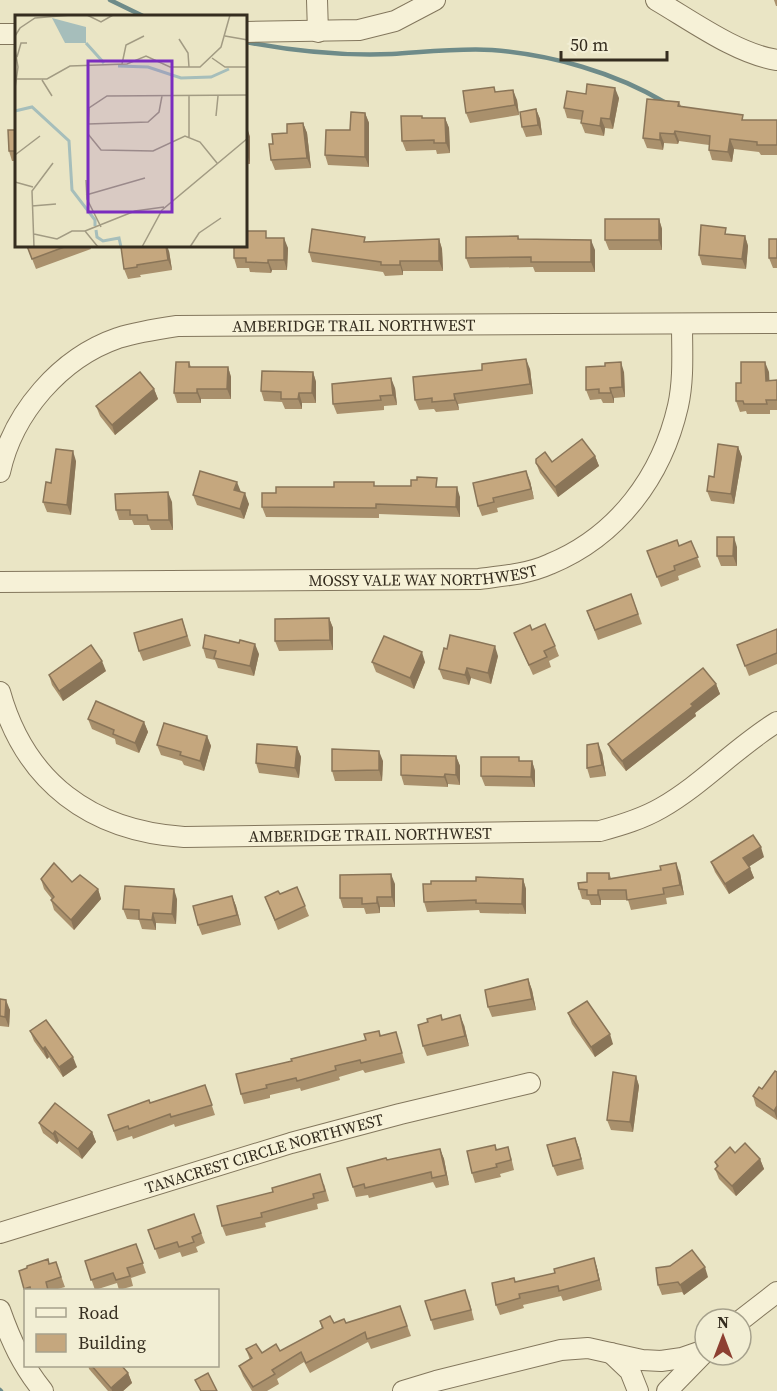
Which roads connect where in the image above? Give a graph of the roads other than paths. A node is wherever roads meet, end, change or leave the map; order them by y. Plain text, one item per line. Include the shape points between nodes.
1 (318, 0) edge
2 (435, 0) edge
3 (656, 0) edge
4 (248, 32) edge
5 (318, 32) junction
6 (777, 60) edge
7 (777, 323) edge
8 (682, 324) junction
9 (0, 472) edge
10 (0, 582) edge
11 (0, 692) edge
12 (777, 722) edge
13 (530, 1083) dead end
14 (0, 1233) edge
15 (777, 1292) edge
16 (0, 1310) edge
17 (753, 1311) edge
18 (611, 1353) junction
19 (693, 1355) edge
20 (693, 1364) edge
21 (24, 1365) edge
22 (25, 1367) edge
23 (43, 1391) edge
24 (403, 1391) edge
25 (638, 1391) edge
26 (667, 1391) edge

1 - 5 street
2 - 5 street via 395,21 359,30
3 - 6 street via 740,48 761,58
4 - 5 street
7 - 8 street, AMBERIDGE TRAIL NORTHWEST
8 - 9 street, AMBERIDGE TRAIL NORTHWEST via 189,326 148,330 86,353 57,374 33,401 14,432
8 - 10 street, MOSSY VALE WAY NORTHWEST via 679,404 655,470 633,503 606,531 549,565 478,579
11 - 12 street, AMBERIDGE TRAIL NORTHWEST via 7,717 26,752 50,782 81,807 119,826 184,837 600,831 633,822 661,808
13 - 14 street, TANACREST CIRCLE NORTHWEST via 291,1143
15 - 17 street
16 - 21 street
18 - 19 street via 661,1361
18 - 24 street via 588,1348 561,1350
18 - 25 street via 630,1371
20 - 26 street
22 - 23 street

